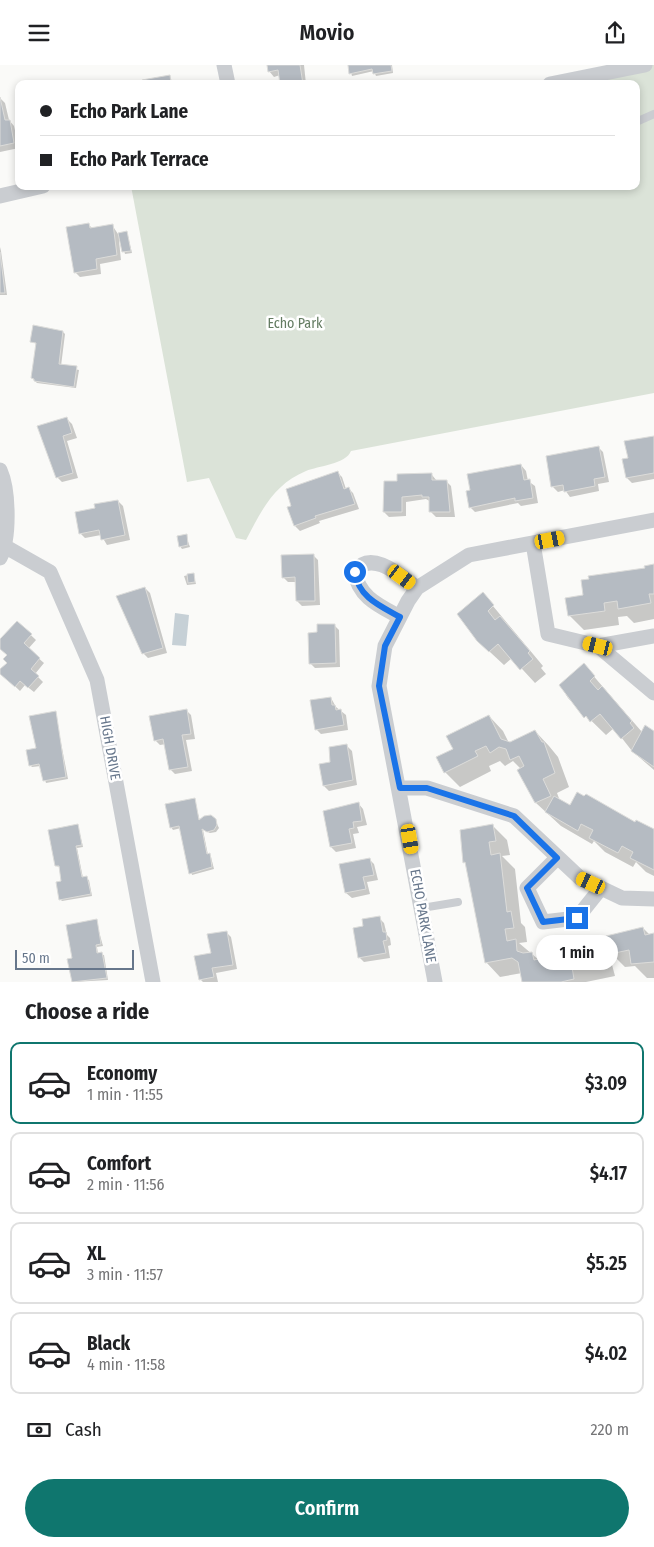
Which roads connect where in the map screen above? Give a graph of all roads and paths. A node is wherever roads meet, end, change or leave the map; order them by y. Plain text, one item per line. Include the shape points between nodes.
1 (224, 65) edge
2 (645, 65) edge
3 (227, 80) edge
4 (570, 80) edge
5 (654, 114) edge
6 (640, 120) edge
7 (26, 190) edge
8 (0, 196) edge
9 (0, 469) edge
10 (654, 520) edge
11 (533, 543) junction
12 (3, 553) edge
13 (417, 588) junction
14 (400, 617) junction
15 (654, 636) edge
16 (598, 646) junction
17 (654, 693) edge
18 (400, 788) junction
19 (557, 858) junction
20 (602, 888) junction
21 (654, 899) edge
22 (458, 902) dead end
23 (422, 908) junction
24 (153, 982) edge
25 (435, 982) edge

1 - 3 street
2 - 4 street
5 - 6 lane
7 - 8 street
9 - 12 street via 6,482
10 - 11 street, ECHO PARK LANE
11 - 13 street, ECHO PARK LANE via 469,555
11 - 16 street via 548,634
12 - 24 street, HIGH DRIVE via 50,572 97,680
13 - 14 street, ECHO PARK LANE
13 - 14 street via 388,567 370,562 360,565 355,572 356,582 369,599
14 - 18 street, ECHO PARK LANE via 385,646 379,686
15 - 16 street
16 - 17 street
18 - 19 street via 427,788 514,816
18 - 23 street, ECHO PARK LANE
19 - 20 street via 580,878
19 - 20 street via 527,888 543,922 577,918
20 - 21 street via 622,898
22 - 23 lane
23 - 25 street, ECHO PARK LANE

